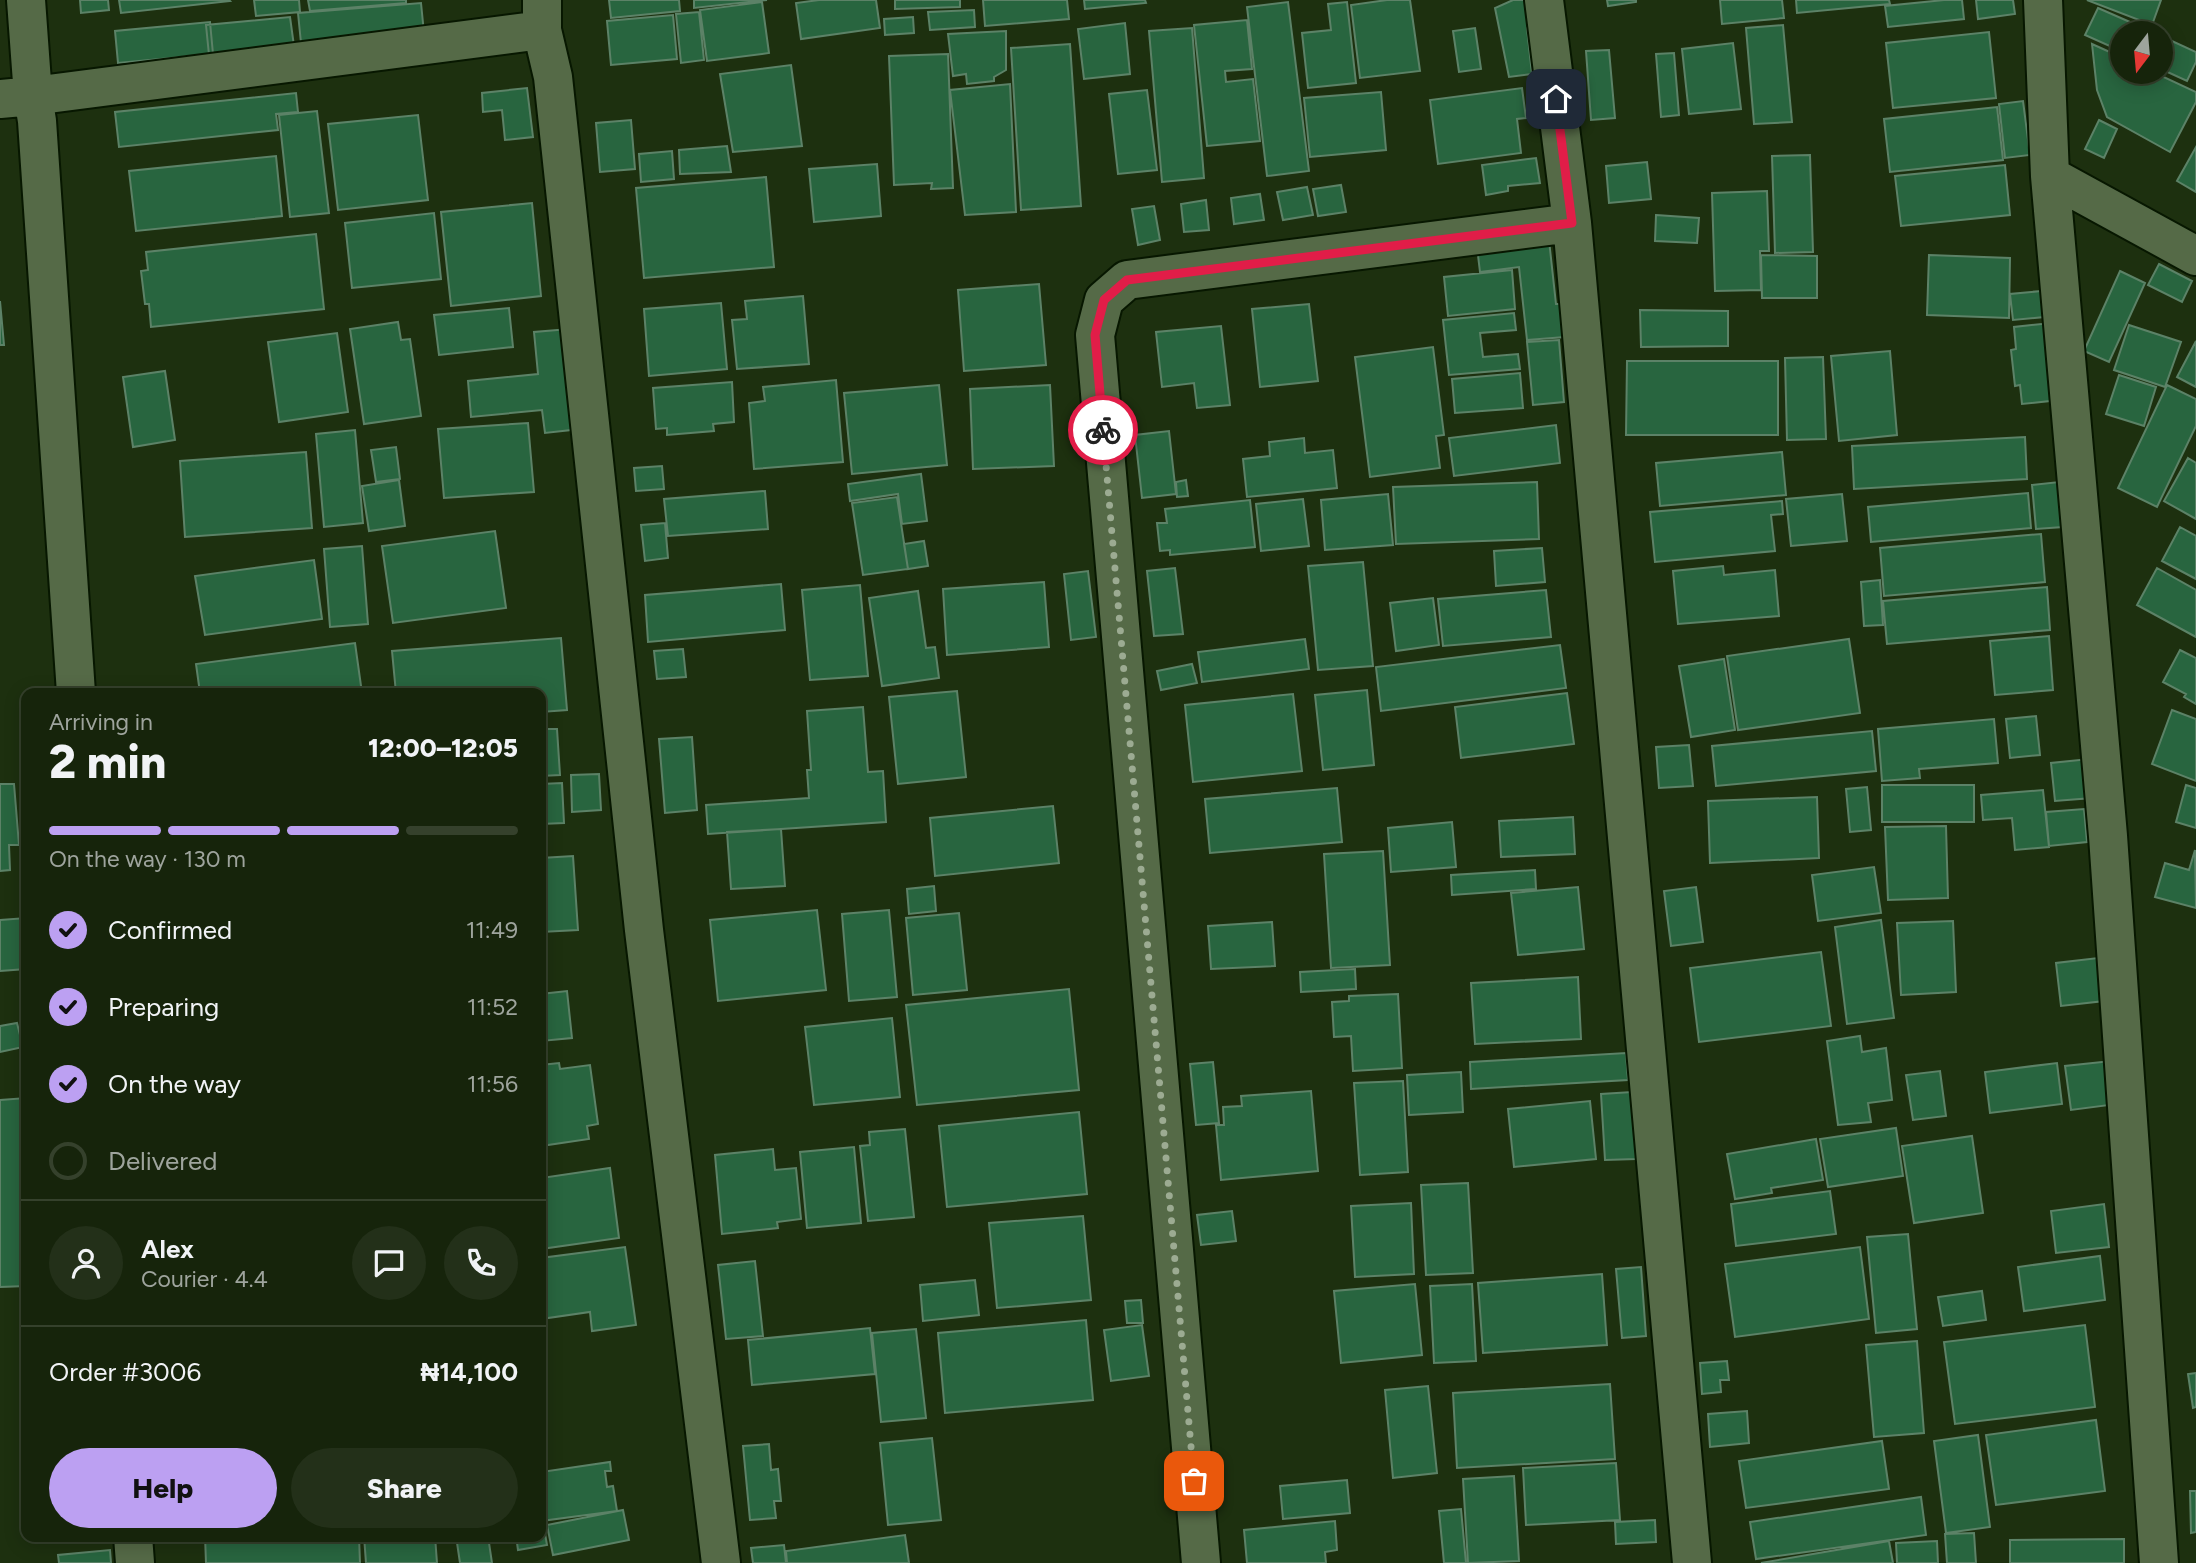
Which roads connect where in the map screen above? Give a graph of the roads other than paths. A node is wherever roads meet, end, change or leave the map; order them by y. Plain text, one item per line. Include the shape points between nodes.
1 (26, 0) edge
2 (1544, 0) edge
3 (2043, 0) edge
4 (542, 15) edge
5 (16, 98) edge
6 (2050, 176) junction
7 (1572, 223) junction
8 (2196, 256) edge
9 (76, 688) edge
10 (133, 1542) edge
11 (135, 1563) edge
12 (721, 1563) edge
13 (1201, 1563) edge
14 (1692, 1563) edge
15 (2159, 1563) edge

1 - 5 street
2 - 7 street
3 - 6 street
4 - 5 street
4 - 12 street via 553,78 642,916
5 - 9 street via 37,121
6 - 8 street
6 - 15 street via 2108,836
7 - 13 street via 1127,280 1104,300 1096,349
7 - 14 street
10 - 11 street

